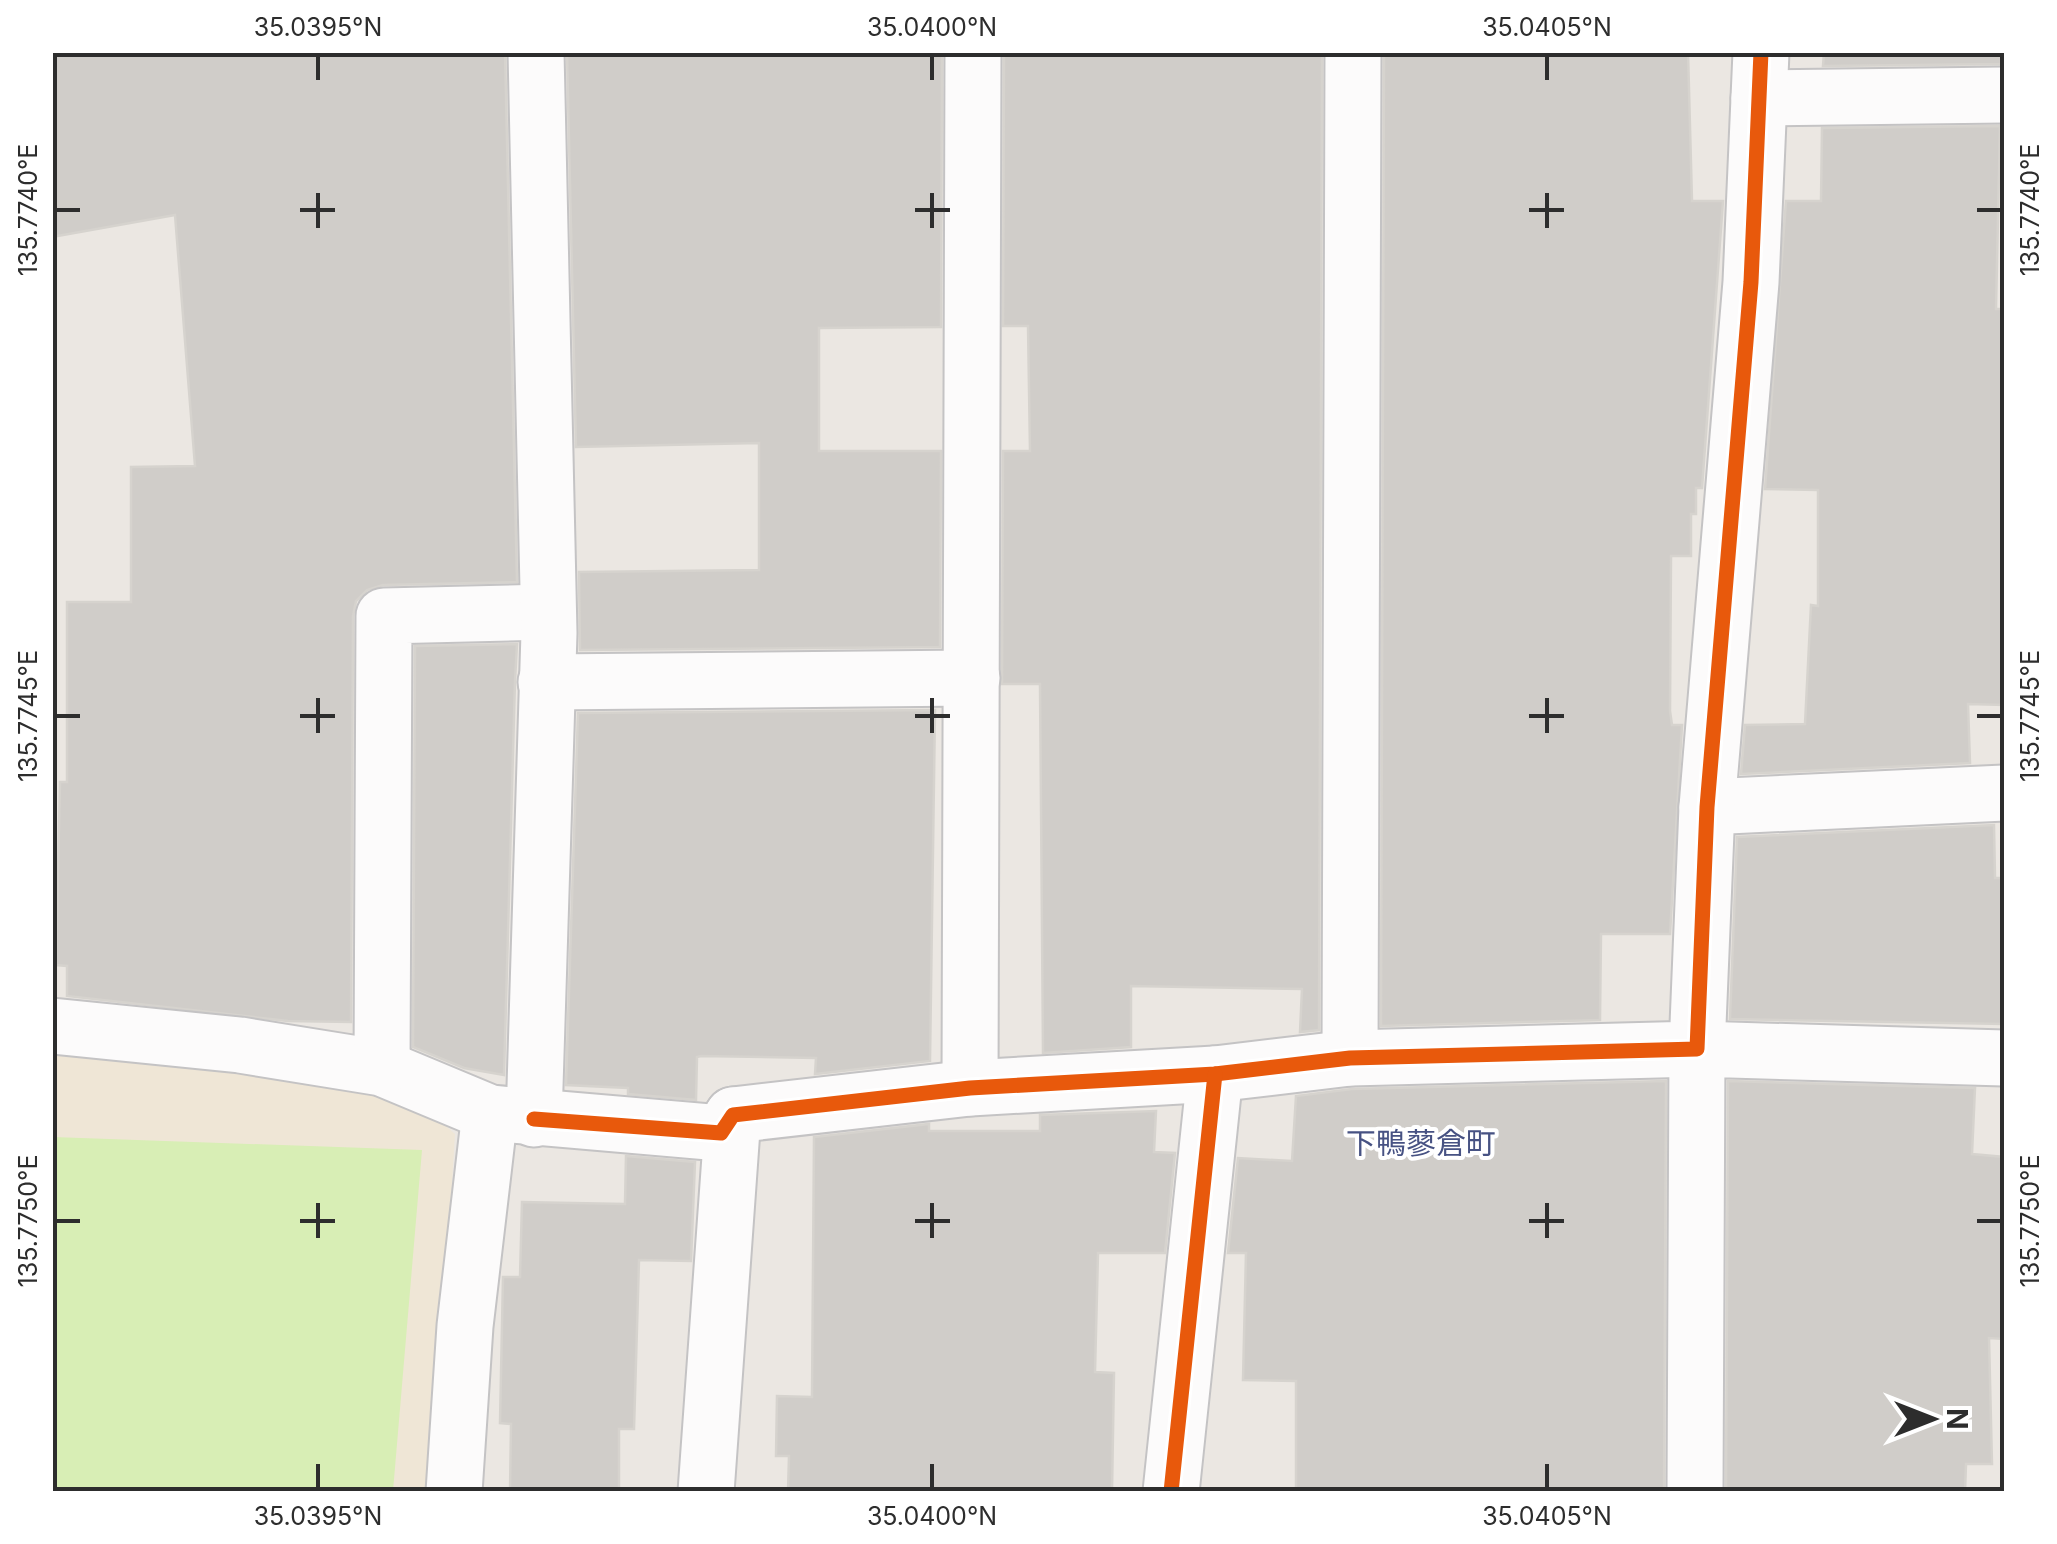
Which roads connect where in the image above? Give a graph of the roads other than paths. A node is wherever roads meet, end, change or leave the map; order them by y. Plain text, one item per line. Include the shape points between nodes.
1 (536, 52) edge
2 (974, 52) edge
3 (1353, 52) edge
4 (1760, 75) edge
5 (2004, 95) edge
6 (548, 612) junction
7 (972, 678) junction
8 (546, 682) junction
9 (2004, 792) edge
10 (1706, 806) junction
11 (52, 1026) edge
12 (1697, 1049) junction
13 (1350, 1058) junction
14 (2004, 1058) edge
15 (382, 1068) junction
16 (1215, 1074) junction
17 (970, 1088) junction
18 (733, 1115) junction
19 (512, 1116) junction
20 (454, 1492) edge
21 (706, 1492) edge
22 (1171, 1492) edge
23 (1695, 1492) edge

1 - 6 street
2 - 7 street
3 - 13 street
4 - 5 street
4 - 10 street via 1751,282
6 - 8 street
6 - 15 street via 384,616
7 - 8 street
7 - 17 street
8 - 19 street
9 - 10 street
10 - 12 street
11 - 15 street
12 - 13 street
12 - 14 street
12 - 23 street
13 - 16 street
15 - 19 street
16 - 17 street
16 - 22 street
17 - 18 street
18 - 19 street via 721,1133
18 - 21 street
19 - 20 street via 465,1326

